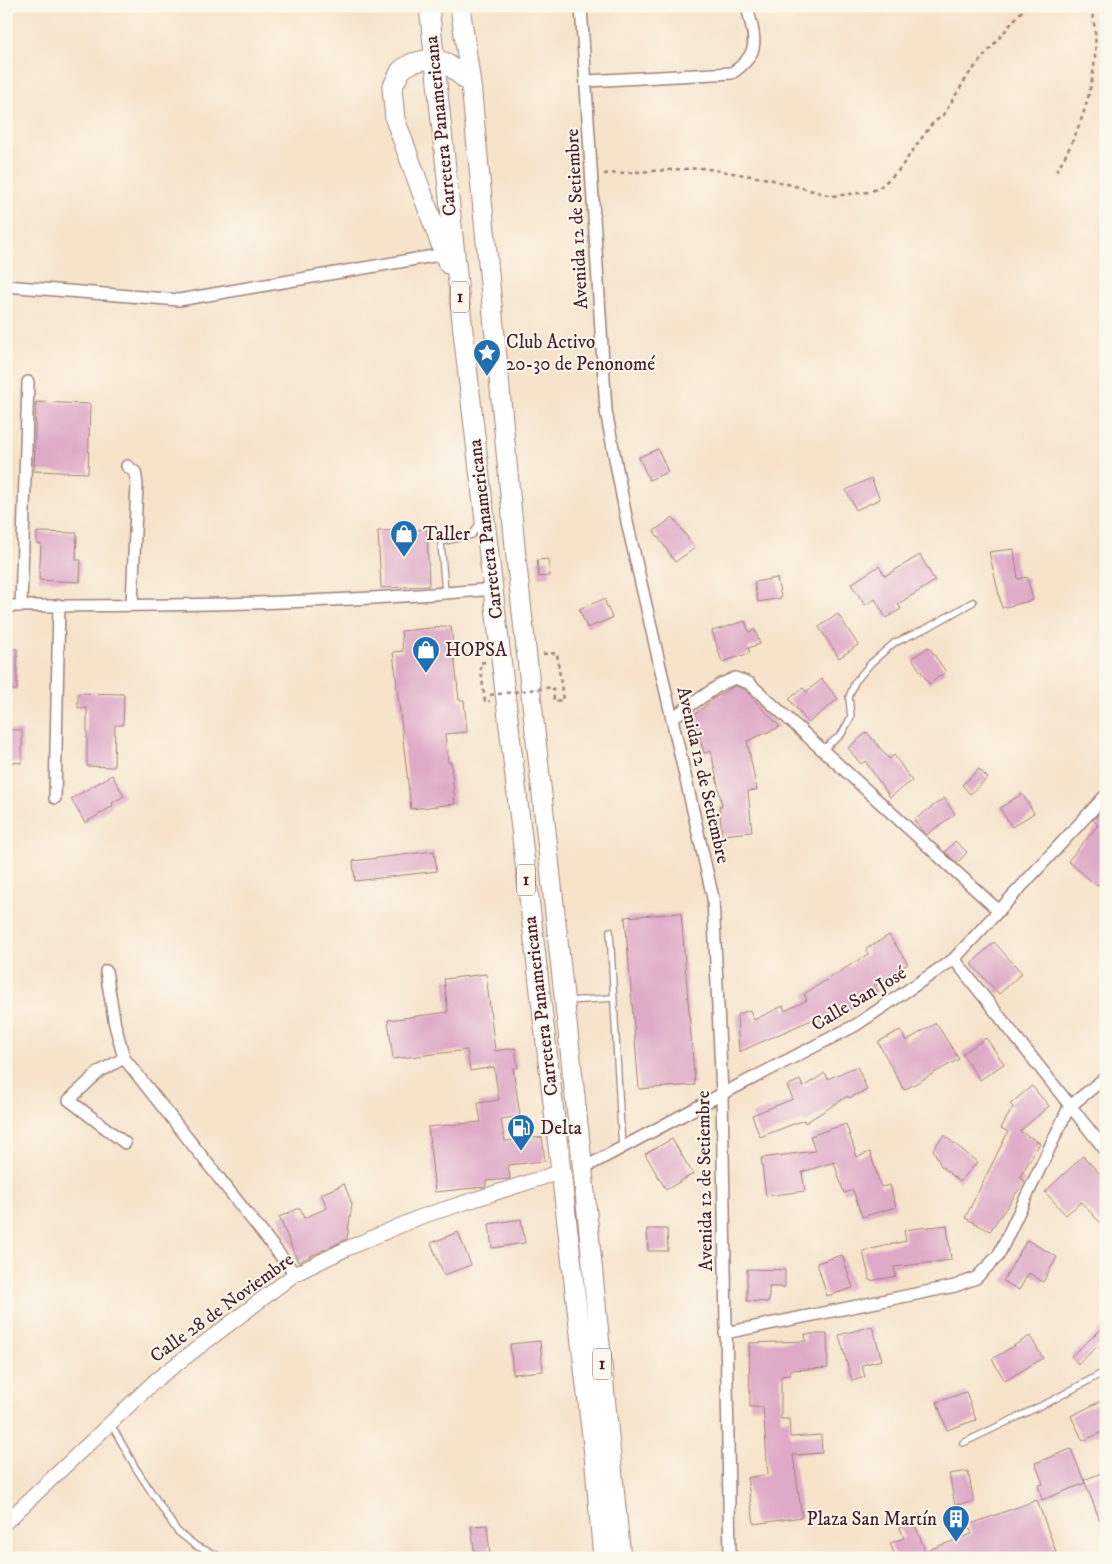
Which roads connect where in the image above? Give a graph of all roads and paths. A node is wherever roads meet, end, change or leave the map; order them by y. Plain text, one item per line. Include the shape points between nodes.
1 (429, 6) edge
2 (460, 6) edge
3 (581, 6) edge
4 (747, 6) edge
5 (1026, 6) edge
6 (1090, 6) edge
7 (434, 59) junction
8 (587, 81) junction
9 (471, 84) junction
10 (1056, 171) dead end
11 (592, 175) junction
12 (445, 254) junction
13 (6, 286) edge
14 (460, 302) junction
15 (28, 382) dead end
16 (127, 466) dead end
17 (484, 516) junction
18 (516, 558) junction
19 (492, 589) junction
20 (446, 593) junction
21 (973, 602) dead end
22 (132, 604) junction
23 (59, 605) junction
24 (6, 606) edge
25 (21, 606) junction
26 (557, 653) dead end
27 (480, 662) dead end
28 (672, 718) junction
29 (822, 750) junction
30 (1106, 795) edge
31 (55, 798) dead end
32 (999, 911) junction
33 (610, 930) dead end
34 (954, 959) junction
35 (106, 971) dead end
36 (613, 998) junction
37 (564, 1002) junction
38 (124, 1058) junction
39 (1106, 1077) edge
40 (722, 1094) junction
41 (1069, 1107) junction
42 (580, 1142) junction
43 (125, 1143) dead end
44 (622, 1148) junction
45 (1106, 1151) edge
46 (582, 1169) junction
47 (560, 1172) junction
48 (295, 1274) junction
49 (725, 1333) junction
50 (1106, 1371) edge
51 (111, 1423) junction
52 (963, 1443) dead end
53 (6, 1522) edge
54 (224, 1558) edge
55 (603, 1558) edge
56 (621, 1558) edge
57 (730, 1558) edge

1 - 7 highway, Carretera Panamericana / 1
2 - 9 highway, Carretera Panamericana / 1
3 - 8 street, Avenida 12 de Setiembre
4 - 8 street via 754,42 748,62 732,73
5 - 11 path via 969,74 943,115 932,124 898,171 870,192 832,196 769,179 702,168
6 - 10 path via 1094,28 1093,72 1072,147
7 - 9 highway via 451,66
7 - 12 highway via 402,70 392,88 391,98 395,118
7 - 14 highway, Carretera Panamericana / 1
8 - 11 street, Avenida 12 de Setiembre
9 - 18 highway, Carretera Panamericana / 1
11 - 28 street, Avenida 12 de Setiembre via 606,412 626,522
12 - 13 street via 179,300
12 - 14 highway
14 - 17 highway, Carretera Panamericana / 1
15 - 25 street
16 - 22 street via 135,472 137,484
17 - 19 highway, Carretera Panamericana / 1
17 - 20 lane via 472,536 441,542
18 - 19 highway via 506,580
18 - 37 highway, Carretera Panamericana / 1
19 - 20 street
19 - 47 highway, Carretera Panamericana / 1
20 - 22 street via 267,604
21 - 29 lane via 894,643 871,663 854,682 848,697 851,717 848,723 841,735
22 - 23 street
23 - 25 street
23 - 31 street
24 - 25 street
26 - 27 path, bridge via 563,700 554,701 553,688 490,695 490,701 485,702
28 - 29 street via 735,678 749,683
28 - 40 street, Avenida 12 de Setiembre via 713,898
29 - 32 street
30 - 32 street, Calle San José
32 - 34 street, Calle San José
33 - 36 lane
34 - 40 street, Calle San José via 856,1025
34 - 41 street
35 - 38 street
36 - 37 lane
36 - 44 lane
37 - 42 highway, Carretera Panamericana / 1
38 - 43 street via 99,1072 69,1100
38 - 48 street
39 - 41 street
40 - 44 street, Calle San José
40 - 49 street, Avenida 12 de Setiembre
41 - 45 street
41 - 49 street via 998,1256 976,1278 955,1286
42 - 46 highway, Carretera Panamericana / 1
42 - 47 highway via 573,1163
44 - 46 street, Calle San José
46 - 56 highway, Carretera Panamericana / 1
47 - 48 street, Calle 28 de Noviembre via 420,1217
47 - 55 highway, Carretera Panamericana / 1 via 594,1454
48 - 51 street, Calle 28 de Noviembre via 157,1379
49 - 57 street, Avenida 12 de Setiembre
50 - 52 lane
51 - 53 street, Calle 28 de Noviembre
51 - 54 lane via 177,1531 196,1546

